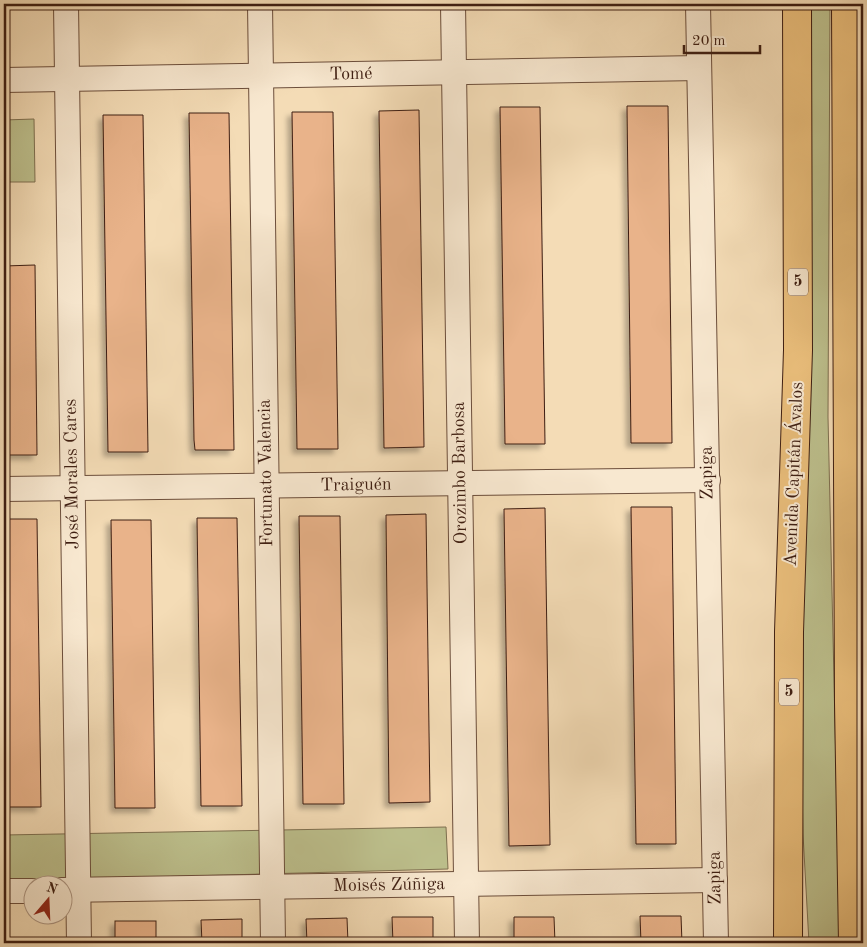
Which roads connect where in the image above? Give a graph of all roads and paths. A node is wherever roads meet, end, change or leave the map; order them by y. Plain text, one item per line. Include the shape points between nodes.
1 (66, 4) edge
2 (260, 4) edge
3 (453, 4) edge
4 (698, 4) edge
5 (797, 4) edge
6 (846, 4) edge
7 (698, 68) junction
8 (454, 72) junction
9 (261, 75) junction
10 (66, 79) junction
11 (4, 80) edge
12 (708, 480) junction
13 (460, 484) junction
14 (267, 486) junction
15 (72, 489) junction
16 (4, 490) edge
17 (70, 874) edge
18 (715, 880) junction
19 (466, 883) junction
20 (272, 886) junction
21 (72, 890) edge
22 (4, 891) edge
23 (22, 891) edge
24 (72, 902) edge
25 (79, 943) edge
26 (273, 943) edge
27 (467, 943) edge
28 (716, 943) edge
29 (788, 943) edge
30 (852, 943) edge

1 - 10 street, José Morales Cares
2 - 9 street, Fortunato Valencia
3 - 8 street, Orozimbo Barbosa
4 - 7 street, Zapiga
5 - 29 highway, Avenida Capitán Ávalos / 5 via 798,350 788,632
6 - 30 highway
7 - 8 street, Tomé
7 - 12 street, Zapiga
8 - 9 street, Tomé
8 - 13 street, Orozimbo Barbosa
9 - 10 street, Tomé
9 - 14 street, Fortunato Valencia
10 - 11 street, Tomé
10 - 15 street, José Morales Cares
12 - 13 street, Traiguén
12 - 18 street, Zapiga
13 - 14 street, Traiguén
13 - 19 street, Orozimbo Barbosa
14 - 15 street, Traiguén
14 - 20 street, Fortunato Valencia
15 - 16 street, Traiguén
15 - 17 street, José Morales Cares
18 - 19 street, Moisés Zúñiga
18 - 28 street, Zapiga
19 - 20 street, Moisés Zúñiga
19 - 27 street, Orozimbo Barbosa
20 - 21 street, Moisés Zúñiga
20 - 26 street, Fortunato Valencia
22 - 23 street
24 - 25 street, José Morales Cares

